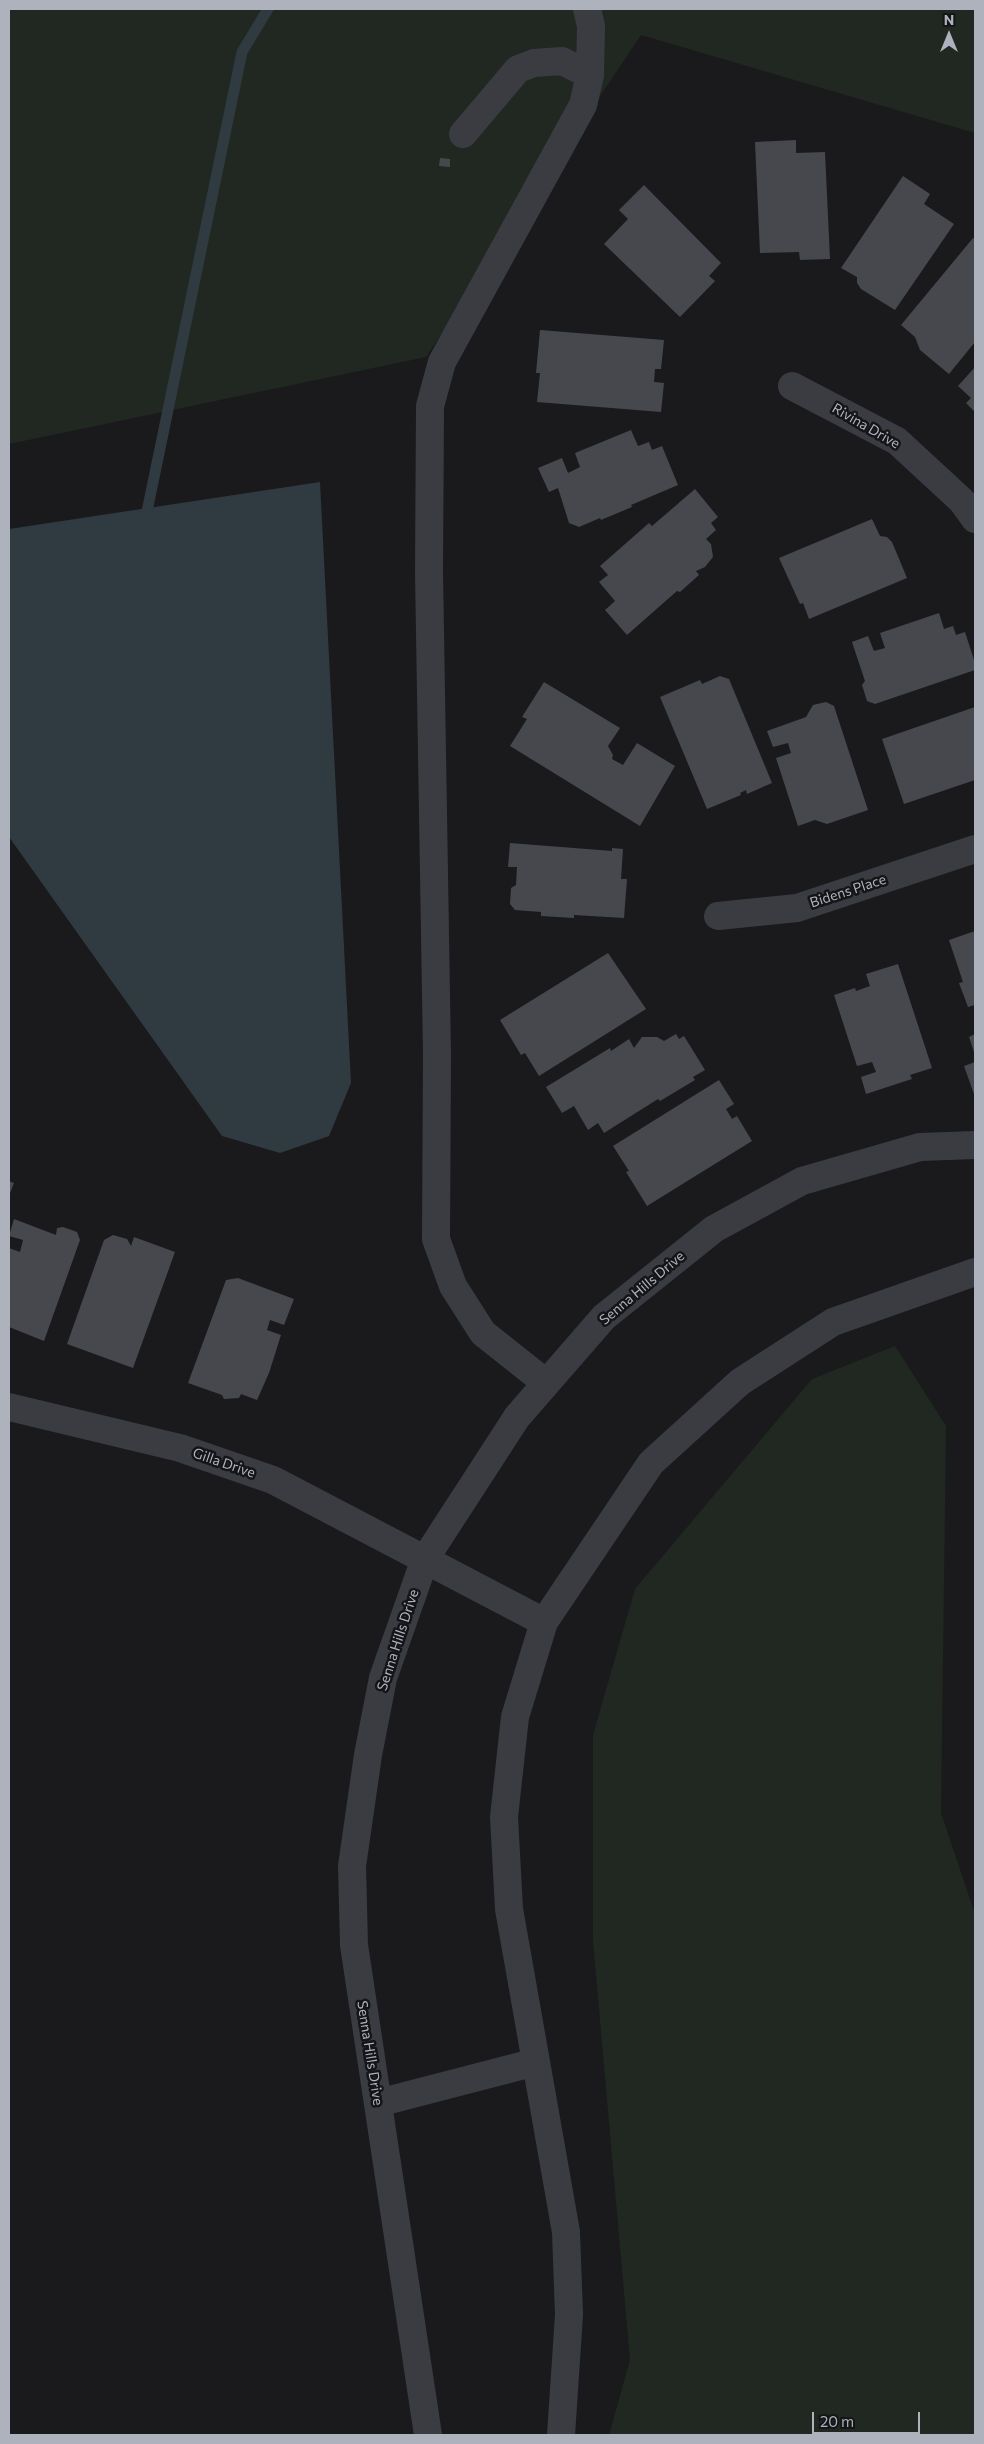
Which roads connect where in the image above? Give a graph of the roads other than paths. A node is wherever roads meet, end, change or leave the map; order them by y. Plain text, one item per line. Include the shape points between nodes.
1 (587, 9) edge
2 (590, 75) junction
3 (463, 134) dead end
4 (792, 386) dead end
5 (975, 519) edge
6 (975, 849) edge
7 (718, 916) dead end
8 (975, 1145) edge
9 (975, 1272) edge
10 (546, 1383) junction
11 (9, 1407) edge
12 (425, 1559) junction
13 (544, 1622) junction
14 (536, 2062) junction
15 (378, 2104) junction
16 (428, 2435) edge
17 (561, 2435) edge

1 - 2 street via 591,26
2 - 3 street via 562,61 534,62 518,69
2 - 10 street via 583,106 442,362 430,406 429,572 438,1055 436,1239 453,1286 483,1333
4 - 5 street, Rivina Drive via 897,441 962,501
6 - 7 street, Bidens Place via 798,908
8 - 10 street, Senna Hills Drive via 920,1147 802,1181 714,1229 604,1317
9 - 13 street via 833,1322 740,1382 651,1463
10 - 12 street, Senna Hills Drive via 517,1417
11 - 12 street, Gilla Drive via 180,1448 272,1480
12 - 13 street, Gilla Drive
12 - 15 street, Senna Hills Drive via 383,1678 352,1866 354,1945
13 - 14 street via 515,1717 504,1817 509,1908
14 - 15 street
14 - 17 street via 566,2232 569,2315
15 - 16 street, Senna Hills Drive

